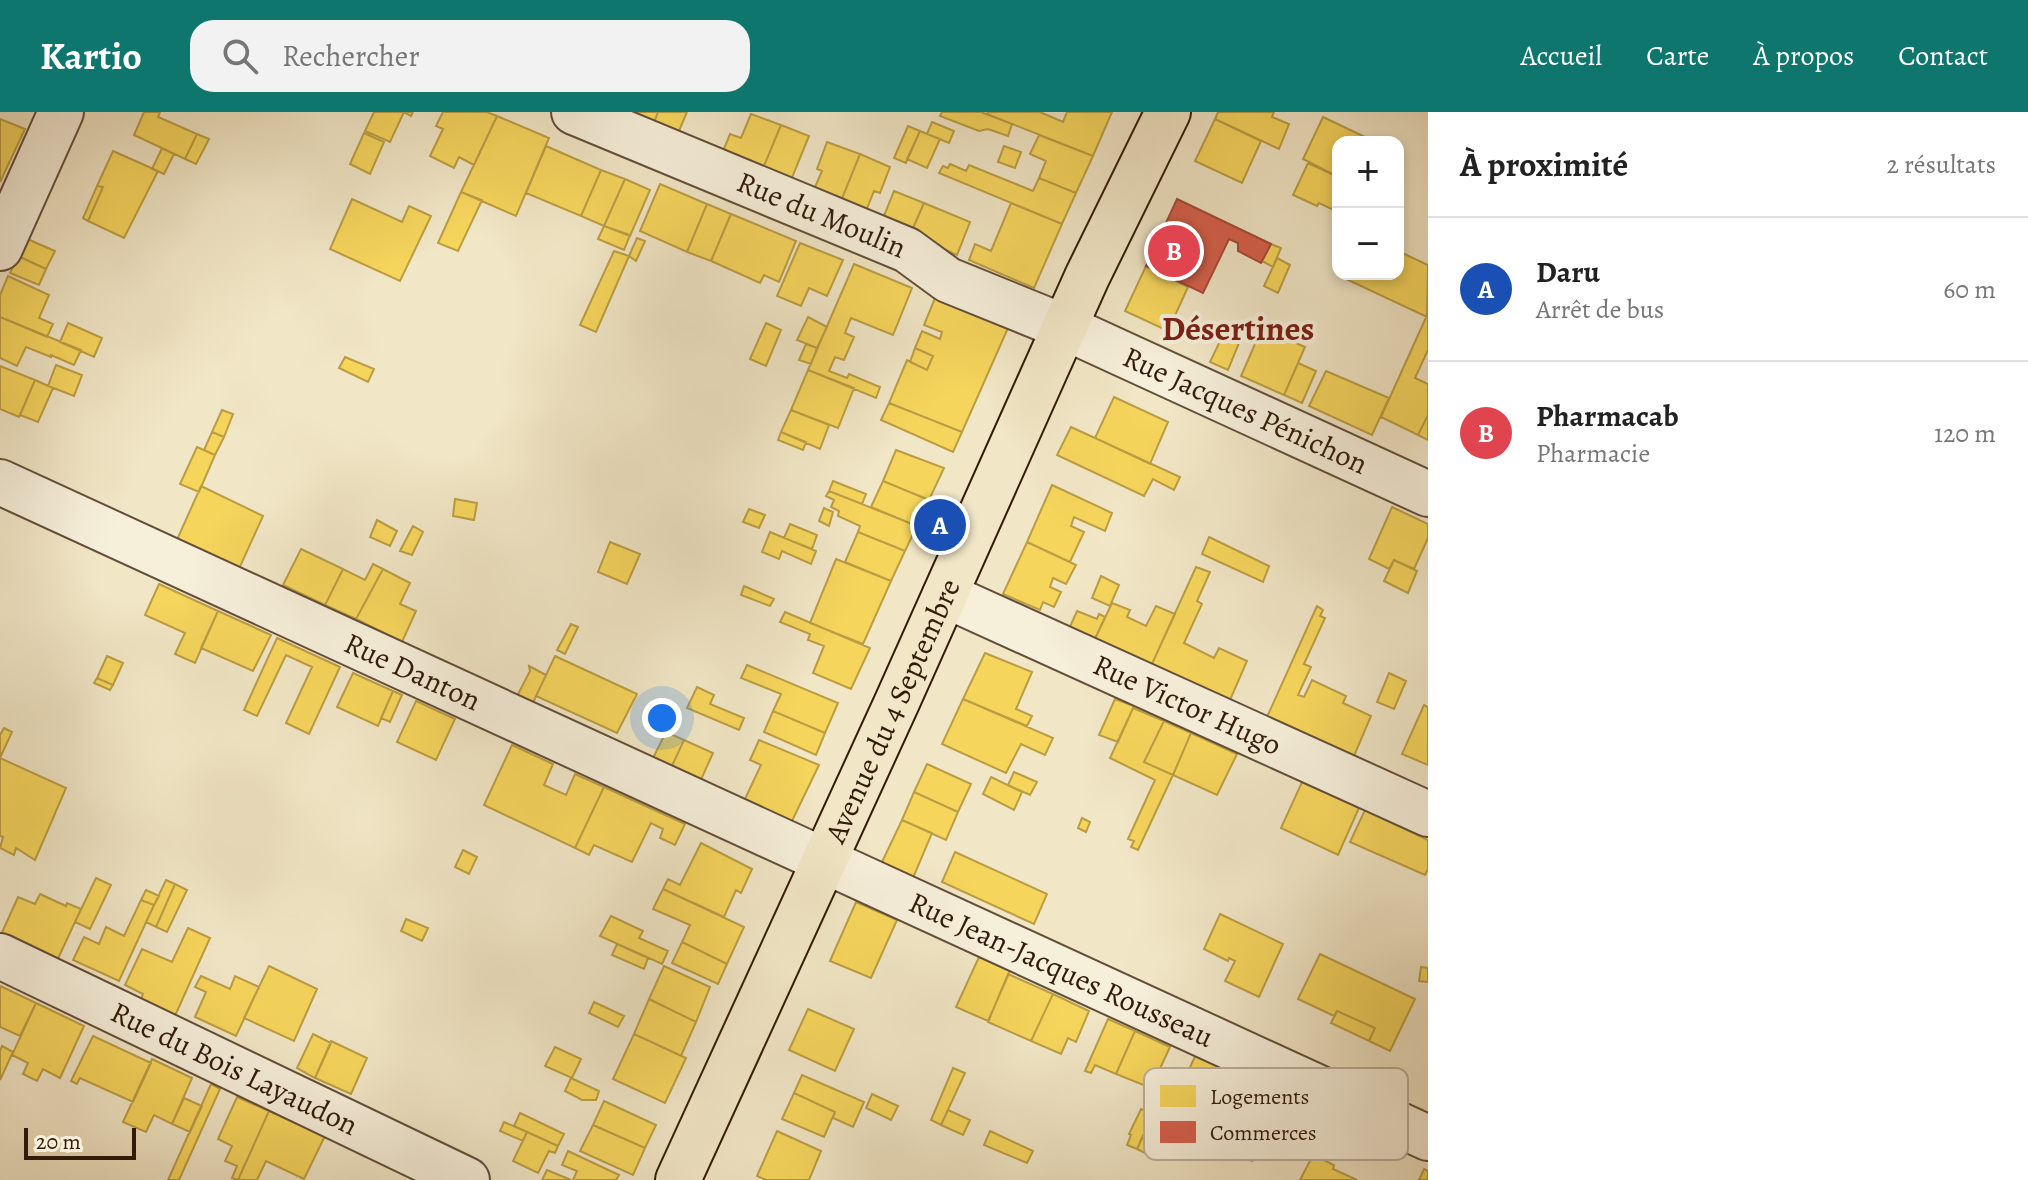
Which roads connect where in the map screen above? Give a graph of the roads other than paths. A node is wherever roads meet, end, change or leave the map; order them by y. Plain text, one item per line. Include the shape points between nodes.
1 (61, 112) edge
2 (574, 112) edge
3 (1168, 112) edge
4 (0, 248) edge
5 (1064, 327) junction
6 (0, 482) edge
7 (1428, 494) edge
8 (945, 595) junction
9 (1428, 814) edge
10 (823, 862) junction
11 (0, 956) edge
12 (1275, 1068) edge
13 (1408, 1129) edge
14 (1428, 1138) edge
15 (467, 1180) edge
16 (678, 1180) edge

1 - 4 street
2 - 5 street, Rue du Moulin via 907,250 948,280
3 - 5 main road, Avenue du 4 Septembre
5 - 7 street, Rue Jacques Pénichon
5 - 8 main road, Avenue du 4 Septembre
6 - 10 street, Rue Danton
8 - 9 street, Rue Victor Hugo
8 - 10 main road, Avenue du 4 Septembre
10 - 12 street, Rue Jean-Jacques Rousseau
10 - 16 main road, Avenue du 4 Septembre
11 - 15 street, Rue du Bois Layaudon
13 - 14 street, Rue Jean-Jacques Rousseau

